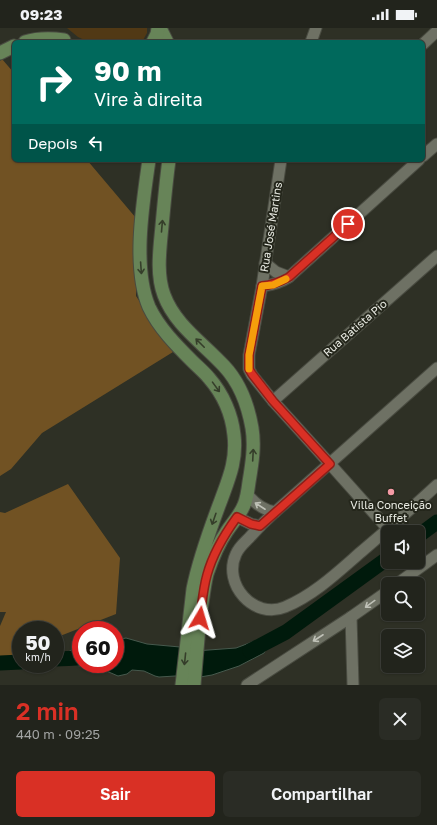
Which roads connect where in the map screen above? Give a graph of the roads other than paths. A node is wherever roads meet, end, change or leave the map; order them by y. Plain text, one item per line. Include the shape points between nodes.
1 (54, 28) edge
2 (159, 28) edge
3 (316, 28) edge
4 (437, 31) edge
5 (32, 40) edge
6 (61, 40) edge
7 (65, 40) edge
8 (154, 40) edge
9 (166, 40) edge
10 (312, 40) edge
11 (425, 42) edge
12 (12, 47) edge
13 (0, 52) edge
14 (437, 144) edge
15 (425, 154) edge
16 (149, 162) edge
17 (169, 162) edge
18 (281, 162) edge
19 (417, 162) edge
20 (437, 256) edge
21 (265, 263) junction
22 (289, 277) junction
23 (262, 286) junction
24 (437, 368) edge
25 (273, 401) junction
26 (330, 464) junction
27 (228, 482) junction
28 (437, 485) edge
29 (247, 494) junction
30 (275, 512) junction
31 (237, 517) junction
32 (384, 525) edge
33 (392, 525) edge
34 (260, 526) junction
35 (381, 535) edge
36 (437, 556) edge
37 (407, 577) edge
38 (381, 596) edge
39 (351, 617) junction
40 (193, 633) junction
41 (182, 685) edge
42 (194, 685) edge
43 (247, 685) edge
44 (353, 685) edge

1 - 7 main road
2 - 8 main road
2 - 9 main road
3 - 10 street
4 - 11 street
5 - 6 main road
12 - 13 main road
14 - 15 street
16 -> 27 main road via 140,258 143,288 159,324 209,378 226,404 232,420 235,448
29 -> 17 main road via 253,445 248,410 241,390 224,366 182,323 164,295 160,250
18 - 21 street, Rua José Martins
19 - 22 street
20 - 25 street, Rua Batista Pio
21 - 22 street via 276,272
21 - 23 street, Rua José Martins
22 - 23 street via 273,285
23 - 25 street, Rua José Martins via 248,362 252,374
24 - 26 street
25 - 26 street, Rua José Martins
26 - 30 street
26 - 32 street, Rua José Martins
27 - 31 main road via 226,504
27 -> 40 main road via 196,573 193,589
28 - 33 street
30 -> 29 street via 260,507
29 - 31 main road via 244,506
30 - 34 street
31 - 34 street
31 - 40 main road via 216,550
34 - 35 street via 239,548 232,573 238,590 246,599 255,606 272,610 303,598
36 - 37 street
38 -> 39 street
39 -> 43 street
39 - 44 street
40 -> 41 main road
40 - 42 main road

